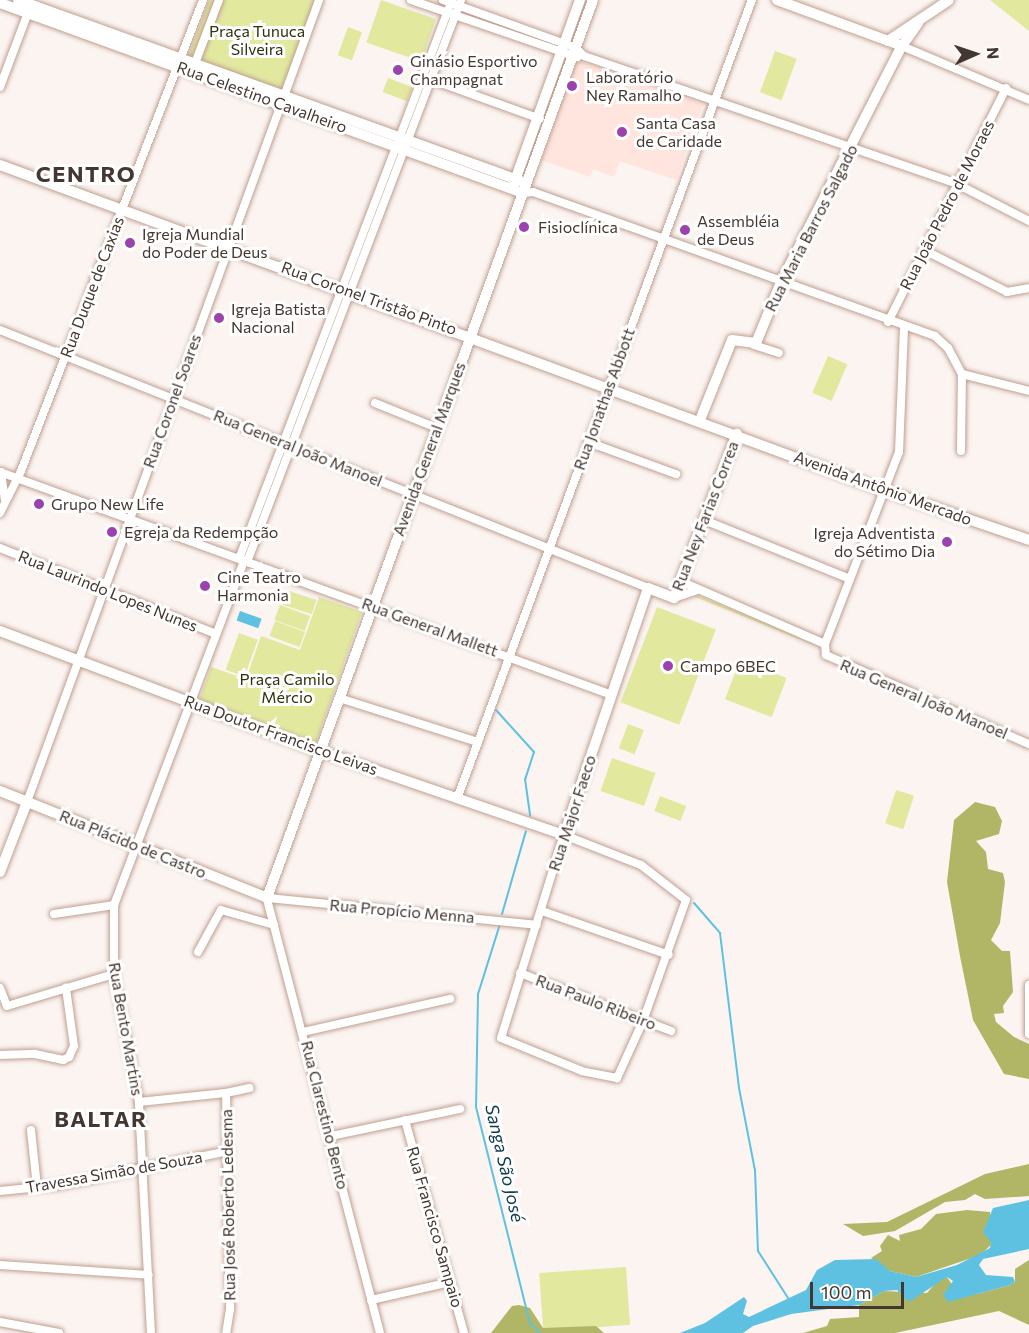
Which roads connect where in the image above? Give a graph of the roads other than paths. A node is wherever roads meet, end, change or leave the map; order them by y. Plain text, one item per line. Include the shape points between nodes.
1 (18, 0) edge
2 (203, 0) edge
3 (219, 0) edge
4 (319, 0) edge
5 (411, 0) edge
6 (580, 0) edge
7 (593, 0) edge
8 (752, 0) edge
9 (777, 0) edge
10 (949, 0) edge
11 (453, 2) edge
12 (0, 3) edge
13 (31, 6) edge
14 (451, 14) junction
15 (918, 23) junction
16 (888, 41) junction
17 (902, 46) junction
18 (562, 49) junction
19 (578, 54) junction
20 (179, 63) junction
21 (194, 68) junction
22 (427, 78) junction
23 (0, 87) edge
24 (1006, 88) junction
25 (713, 99) junction
26 (283, 100) junction
27 (1029, 100) edge
28 (537, 118) junction
29 (549, 123) junction
30 (402, 143) junction
31 (852, 147) junction
32 (0, 165) edge
33 (513, 184) junction
34 (957, 184) junction
35 (527, 190) junction
36 (123, 209) junction
37 (1029, 221) edge
38 (662, 240) junction
39 (228, 247) junction
40 (924, 250) junction
41 (781, 282) junction
42 (1029, 288) edge
43 (346, 290) junction
44 (888, 322) junction
45 (904, 328) junction
46 (0, 330) edge
47 (471, 336) junction
48 (754, 345) junction
49 (778, 353) dead end
50 (66, 356) junction
51 (962, 375) junction
52 (609, 386) junction
53 (1029, 391) edge
54 (173, 397) junction
55 (375, 403) dead end
56 (700, 420) junction
57 (437, 428) junction
58 (737, 434) junction
59 (588, 442) junction
60 (288, 443) junction
61 (961, 451) dead end
62 (1, 472) edge
63 (676, 474) dead end
64 (18, 478) junction
65 (886, 491) junction
66 (413, 494) junction
67 (5, 501) junction
68 (0, 513) edge
69 (129, 519) junction
70 (704, 520) junction
71 (1029, 540) edge
72 (0, 548) edge
73 (549, 549) junction
74 (243, 560) junction
75 (850, 579) junction
76 (680, 581) junction
77 (648, 588) junction
78 (103, 590) junction
79 (696, 590) junction
80 (674, 598) junction
81 (372, 606) junction
82 (0, 631) edge
83 (216, 634) junction
84 (825, 644) junction
85 (510, 655) junction
86 (78, 660) junction
87 (612, 694) junction
88 (339, 698) junction
89 (190, 702) junction
90 (478, 742) junction
91 (1029, 744) edge
92 (320, 751) junction
93 (0, 791) edge
94 (457, 799) junction
95 (27, 802) junction
96 (564, 835) junction
97 (138, 845) junction
98 (0, 872) edge
99 (267, 898) junction
100 (114, 904) junction
101 (542, 911) junction
102 (54, 914) dead end
103 (274, 925) junction
104 (537, 925) junction
105 (198, 952) dead end
106 (669, 955) junction
107 (520, 973) junction
108 (114, 974) junction
109 (1029, 987) edge
110 (66, 988) junction
111 (0, 992) edge
112 (450, 999) dead end
113 (643, 1021) junction
114 (671, 1031) dead end
115 (303, 1032) junction
116 (1029, 1034) edge
117 (0, 1055) edge
118 (249, 1088) dead end
119 (226, 1093) junction
120 (139, 1102) junction
121 (460, 1109) dead end
122 (405, 1120) junction
123 (31, 1130) dead end
124 (331, 1136) junction
125 (229, 1151) junction
126 (141, 1167) junction
127 (37, 1187) junction
128 (0, 1191) edge
129 (0, 1265) edge
130 (149, 1275) junction
131 (450, 1282) junction
132 (371, 1300) junction
133 (0, 1322) edge
134 (59, 1333) edge
135 (151, 1333) edge
136 (226, 1333) edge
137 (380, 1333) edge
138 (464, 1333) edge

1 - 13 main road, Rua Celestino Cavalheiro
2 - 20 street, Rua Duque de Caxias
3 - 21 street
4 - 26 street, Rua Coronel Soares
5 - 14 street
6 - 18 main road
7 - 19 main road, Avenida General Marques
8 - 25 street, Rua Jonathas Abbott
9 - 16 main road
10 - 15 main road
11 - 14 street, Rua Bento Martins
11 - 18 street
12 - 13 main road, Rua Celestino Cavalheiro
13 - 20 main road, Rua Celestino Cavalheiro
13 - 23 street
14 - 18 street
14 - 22 street, Rua Bento Martins
15 - 16 main road
15 - 17 main road, Rua Maria Barros Salgado
16 - 17 main road
17 - 24 street
17 - 31 main road, Rua Maria Barros Salgado
18 - 19 street
18 - 28 main road
19 - 25 street
19 - 29 main road, Avenida General Marques
20 - 21 main road, Rua Celestino Cavalheiro
20 - 36 street, Rua Duque de Caxias
21 - 26 main road, Rua Celestino Cavalheiro
22 - 28 street
22 - 30 street, Rua Bento Martins
24 - 27 street
24 - 34 street, Rua João Pedro de Moraes
25 - 31 street
25 - 38 street, Rua Jonathas Abbott
26 - 30 main road, Rua Celestino Cavalheiro
26 - 39 street, Rua Coronel Soares
28 - 29 street
28 - 33 main road
29 - 35 main road, Avenida General Marques
30 - 33 main road, Rua Celestino Cavalheiro
30 - 43 street, Rua Bento Martins
31 - 34 street
31 - 41 main road, Rua Maria Barros Salgado
32 - 36 main road, Rua Coronel Tristão Pinto
33 - 35 main road, Rua Celestino Cavalheiro
34 - 37 street
34 - 40 street, Rua João Pedro de Moraes
35 - 38 street
35 - 47 main road, Avenida General Marques
36 - 39 main road, Rua Coronel Tristão Pinto
36 - 50 street, Rua Duque de Caxias
38 - 41 street
38 - 52 street, Rua Jonathas Abbott
39 - 43 main road, Rua Coronel Tristão Pinto
39 - 54 street, Rua Coronel Soares
40 - 42 street via 1007,292
40 - 44 street, Rua João Pedro de Moraes
41 - 44 street
41 - 48 main road, Rua Maria Barros Salgado
43 - 47 main road, Rua Coronel Tristão Pinto
43 - 60 street, Rua Bento Martins
44 - 45 street
45 - 51 street via 935,336 948,348
45 - 65 street via 898,452
46 - 50 street, Rua General João Manoel
47 - 52 main road, Rua Coronel Tristão Pinto
47 - 57 main road, Avenida General Marques
48 - 49 street
48 - 56 main road via 732,340
50 - 54 street, Rua General João Manoel
50 - 64 street, Rua Duque de Caxias
51 - 53 street
51 - 61 street
52 - 56 main road, Rua Coronel Tristão Pinto
52 - 59 street, Rua Jonathas Abbott
54 - 60 street, Rua General João Manoel
54 - 69 street, Rua Coronel Soares
55 - 57 street
56 - 58 main road, Rua Coronel Tristão Pinto
57 - 66 main road, Avenida General Marques
58 - 65 main road, Avenida Antônio Mercado
58 - 70 main road, Rua Ney Farias Correa
59 - 63 street
59 - 73 street, Rua Jonathas Abbott
60 - 66 street, Rua General João Manoel
60 - 74 street, Rua Bento Martins
62 - 64 street, Rua General Mallett
62 - 67 street, Rua General Mallett
64 - 67 street, Rua Duque de Caxias
64 - 69 street, Rua General Mallett
65 - 71 main road, Avenida Antônio Mercado
65 - 75 street
66 - 73 street, Rua General João Manoel
66 - 81 main road, Avenida General Marques
67 - 68 street, Rua Duque de Caxias
69 - 74 street, Rua General Mallett
69 - 78 street, Rua Coronel Soares
70 - 75 street
70 - 76 main road, Rua Ney Farias Correa
72 - 78 street, Rua Laurindo Lopes Nunes
73 - 77 street, Rua General João Manoel
73 - 85 street, Rua Jonathas Abbott
74 - 81 street, Rua General Mallett
74 - 83 street, Rua Bento Martins
75 - 84 street
76 - 79 street, Rua General João Manoel
76 - 80 main road, Rua Ney Farias Correa
77 - 80 main road, Rua General João Manoel
77 - 87 main road, Rua Major Faeco
78 - 83 street, Rua Laurindo Lopes Nunes
78 - 86 street, Rua Coronel Soares
79 - 80 street
79 - 84 street, Rua General João Manoel
81 - 85 street, Rua General Mallett
81 - 88 main road, Avenida General Marques
82 - 86 main road, Rua Doutor Francisco Leivas
83 - 89 street, Rua Bento Martins
84 - 91 street, Rua General João Manoel via 826,655 838,663
85 - 87 street, Rua General Mallett
85 - 90 street, Rua Jonathas Abbott
86 - 89 main road, Rua Doutor Francisco Leivas
86 - 95 street, Rua Coronel Soares
87 - 96 main road, Rua Major Faeco
88 - 90 street
88 - 92 main road, Avenida General Marques
89 - 92 main road, Rua Doutor Francisco Leivas
89 - 97 street, Rua Bento Martins
90 - 94 street, Rua Jonathas Abbott
92 - 94 main road, Rua Doutor Francisco Leivas
92 - 99 main road, Avenida General Marques
93 - 95 main road, Rua Plácido de Castro
94 - 96 main road, Rua Doutor Francisco Leivas
95 - 97 main road, Rua Plácido de Castro
95 - 98 main road
96 - 101 street, Rua Major Faeco
96 - 106 street via 641,865 686,900
97 - 99 main road, Rua Plácido de Castro
97 - 100 street, Rua Bento Martins
99 - 103 street, Rua Clarestino Bento
99 - 104 street, Rua Propício Menna
100 - 102 street
100 - 108 street, Rua Bento Martins
101 - 104 street, Rua Major Faeco
101 - 106 street
103 - 105 street via 221,910
103 - 115 street, Rua Clarestino Bento
104 - 107 street, Rua Major Faeco
106 - 113 street
107 - 113 street, Rua Paulo Ribeiro
107 - 113 street, Rua Major Faeco via 501,1038 582,1071 617,1078
108 - 110 street
108 - 120 street, Rua Bento Martins
109 - 116 street
110 - 111 street via 7,1006
110 - 117 street via 74,1046 69,1057 63,1060 34,1054
112 - 115 street
113 - 114 street, Rua Paulo Ribeiro
115 - 124 street, Rua Clarestino Bento
118 - 119 street
119 - 120 street, Rua José Roberto Ledesma
119 - 125 street, Rua José Roberto Ledesma
120 - 126 street, Rua Bento Martins
121 - 122 street
122 - 124 street
122 - 131 street, Rua Francisco Sampaio
123 - 127 street
124 - 132 street, Rua Clarestino Bento
125 - 126 street, Travessa Simão de Souza
125 - 136 street, Rua José Roberto Ledesma via 230,1309
126 - 127 street, Travessa Simão de Souza
126 - 130 street, Rua Bento Martins
127 - 128 street, Travessa Simão de Souza
129 - 130 street
130 - 135 street, Rua Bento Martins
131 - 132 street
131 - 138 street, Rua Francisco Sampaio
132 - 137 street, Rua Clarestino Bento
133 - 134 street

